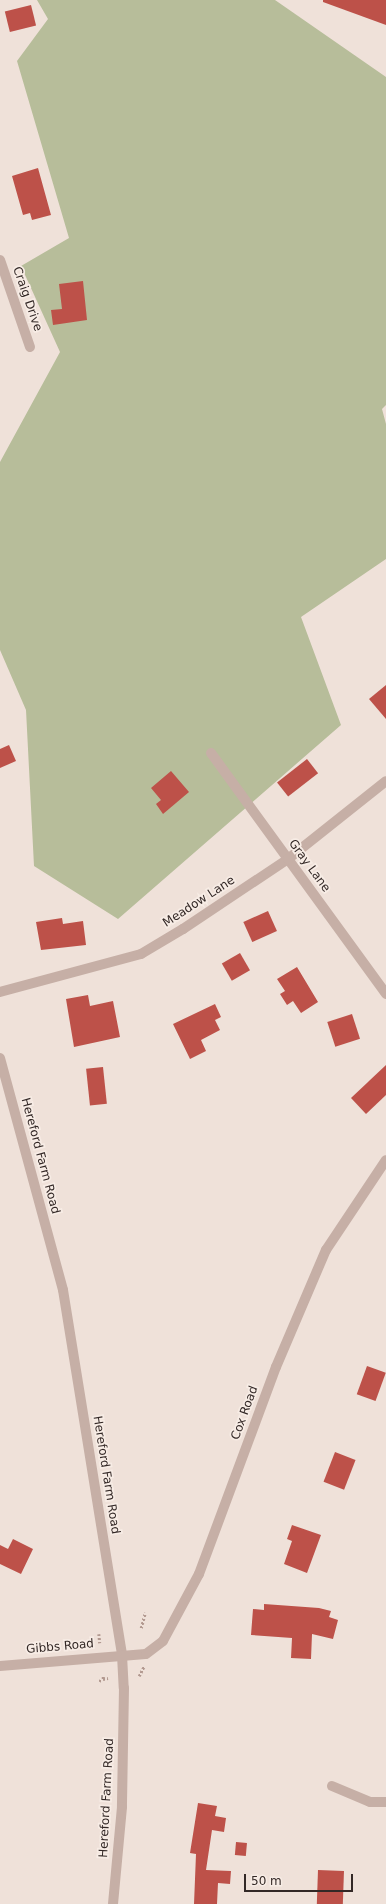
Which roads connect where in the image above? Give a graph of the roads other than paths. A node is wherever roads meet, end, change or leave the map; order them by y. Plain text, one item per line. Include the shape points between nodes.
1 (0, 260) edge
2 (30, 347) dead end
3 (211, 754) dead end
4 (386, 781) edge
5 (288, 859) junction
6 (0, 992) edge
7 (386, 994) edge
8 (0, 1058) edge
9 (386, 1160) edge
10 (122, 1655) junction
11 (0, 1666) edge
12 (332, 1786) dead end
13 (386, 1802) edge
14 (113, 1904) edge

1 - 2 street, Craig Drive
3 - 5 street, Gray Lane
4 - 5 street, Meadow Lane
5 - 6 street, Meadow Lane via 183,929 140,954
5 - 7 street, Gray Lane
8 - 10 street, Hereford Farm Road via 62,1290
9 - 10 street, Cox Road via 326,1250 276,1367 199,1574 168,1634 156,1648 146,1654
10 - 11 street, Gibbs Road
10 - 14 street, Hereford Farm Road via 122,1806
12 - 13 street via 370,1802

